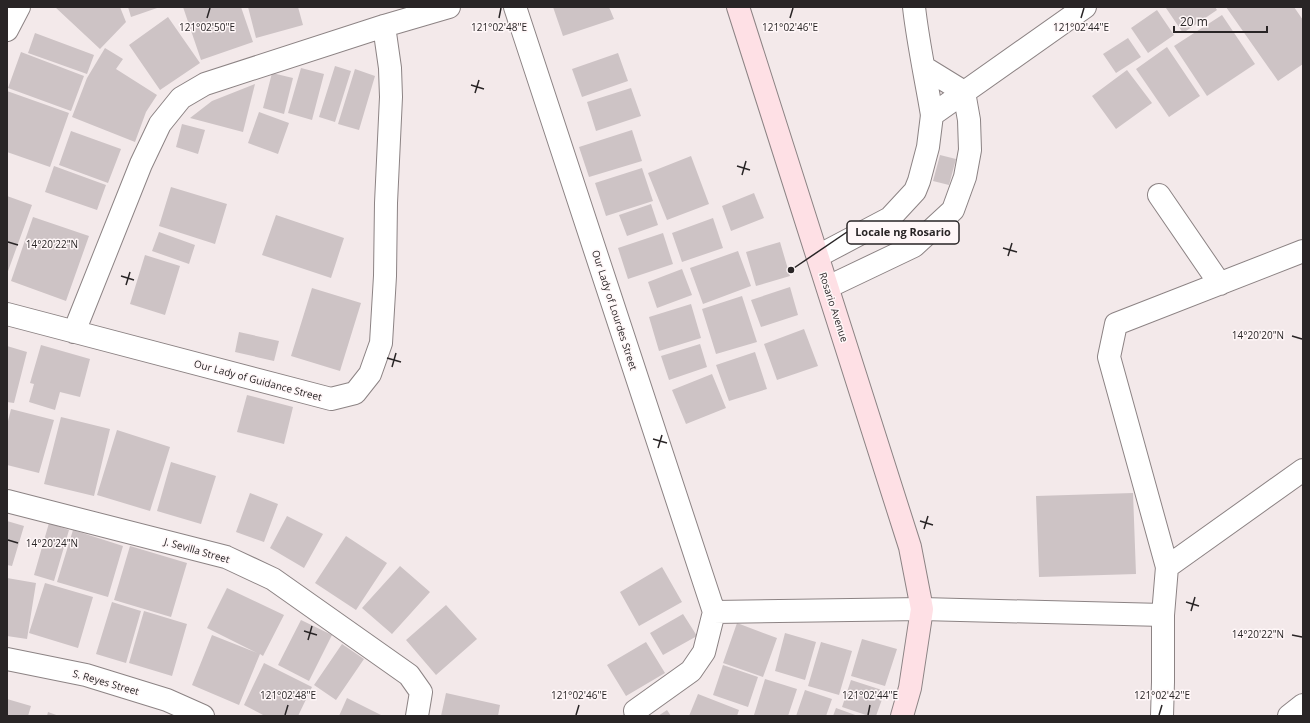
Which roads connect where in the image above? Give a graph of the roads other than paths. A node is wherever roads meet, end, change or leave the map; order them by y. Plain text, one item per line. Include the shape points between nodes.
1 (19, 7) edge
2 (449, 7) edge
3 (515, 7) edge
4 (738, 7) edge
5 (914, 7) edge
6 (1085, 7) edge
7 (384, 26) junction
8 (7, 30) edge
9 (925, 68) junction
10 (964, 92) junction
11 (932, 115) junction
12 (1159, 195) dead end
13 (1303, 252) edge
14 (818, 256) junction
15 (1220, 284) junction
16 (828, 287) junction
17 (7, 314) edge
18 (74, 332) junction
19 (1303, 470) edge
20 (7, 501) edge
21 (1167, 567) junction
22 (922, 609) junction
23 (714, 612) junction
24 (1164, 615) junction
25 (7, 658) edge
26 (1303, 705) edge
27 (635, 711) dead end
28 (203, 716) edge
29 (417, 716) edge
30 (902, 716) edge
31 (1162, 716) edge
32 (1289, 716) edge

1 - 8 street
2 - 7 street
3 - 23 street, Our Lady of Lourdes Street
4 - 14 main road, Rosario Avenue
5 - 9 street via 916,30
6 - 10 street
7 - 18 street via 205,84 181,98 160,124 141,164
7 - 18 street, Our Lady of Guidance Street via 391,97 381,343 370,374 355,393 331,399
9 - 10 street
9 - 11 street
10 - 11 street
10 - 16 street via 969,120 970,150 965,177 954,210 914,246
11 - 14 street via 928,147 915,191 890,218
12 - 15 street
13 - 15 street
14 - 16 main road, Rosario Avenue
15 - 21 street via 1116,324 1109,357
16 - 22 main road, Rosario Avenue via 910,547
17 - 18 street, Our Lady of Guidance Street
19 - 21 street
20 - 29 street, J. Sevilla Street via 226,557 273,579 409,675 421,692
21 - 24 street
22 - 23 street
22 - 24 street
22 - 30 main road, Rosario Avenue via 910,688
23 - 27 street via 704,652 690,671
24 - 31 street
25 - 28 street, S. Reyes Street via 86,675 166,700
26 - 32 street

